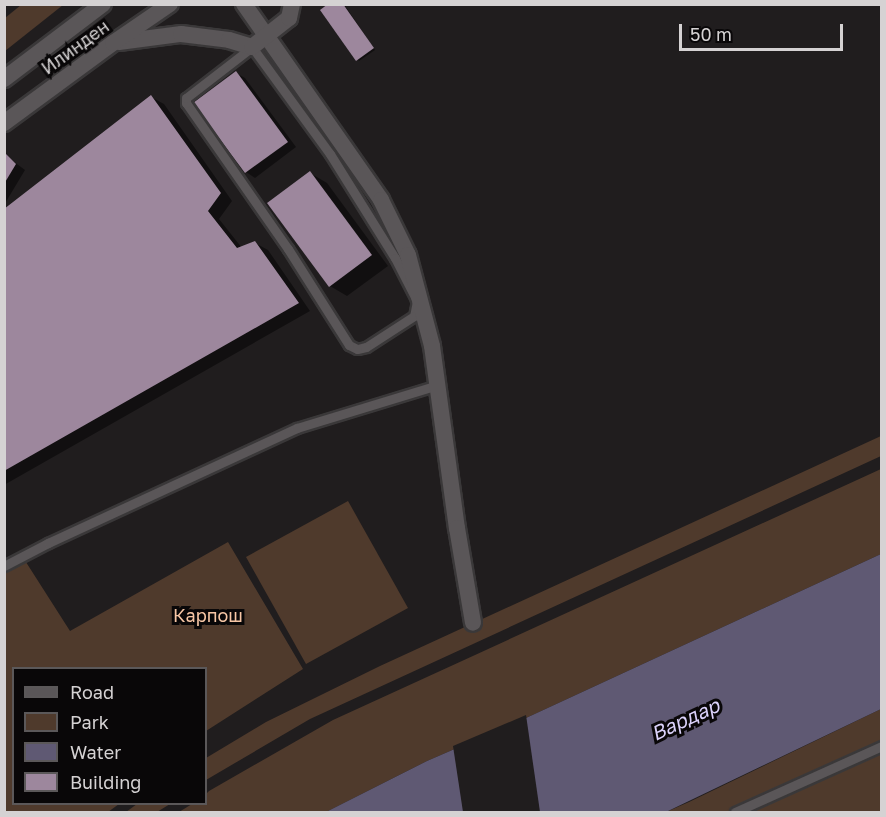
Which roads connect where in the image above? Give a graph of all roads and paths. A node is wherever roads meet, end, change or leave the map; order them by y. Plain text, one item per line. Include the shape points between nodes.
1 (103, 4) edge
2 (170, 4) edge
3 (244, 4) edge
4 (292, 4) edge
5 (91, 10) edge
6 (266, 37) junction
7 (113, 43) junction
8 (252, 47) junction
9 (4, 79) edge
10 (4, 123) edge
11 (438, 385) junction
12 (4, 566) edge
13 (473, 623) dead end
14 (882, 746) edge
15 (735, 813) edge

1 - 5 street, Илинден
2 - 7 street, Илинден
3 - 6 street
4 - 6 street via 289,18
5 - 9 street, Илинден
6 - 8 street
6 - 11 street via 381,201 401,237 426,314
7 - 8 street via 181,34
7 - 10 street, Илинден
8 - 8 lane via 330,154 417,301 414,316 366,347 357,349 349,345 288,249 186,103 186,98
11 - 12 lane via 297,428
11 - 13 street
14 - 15 lane

